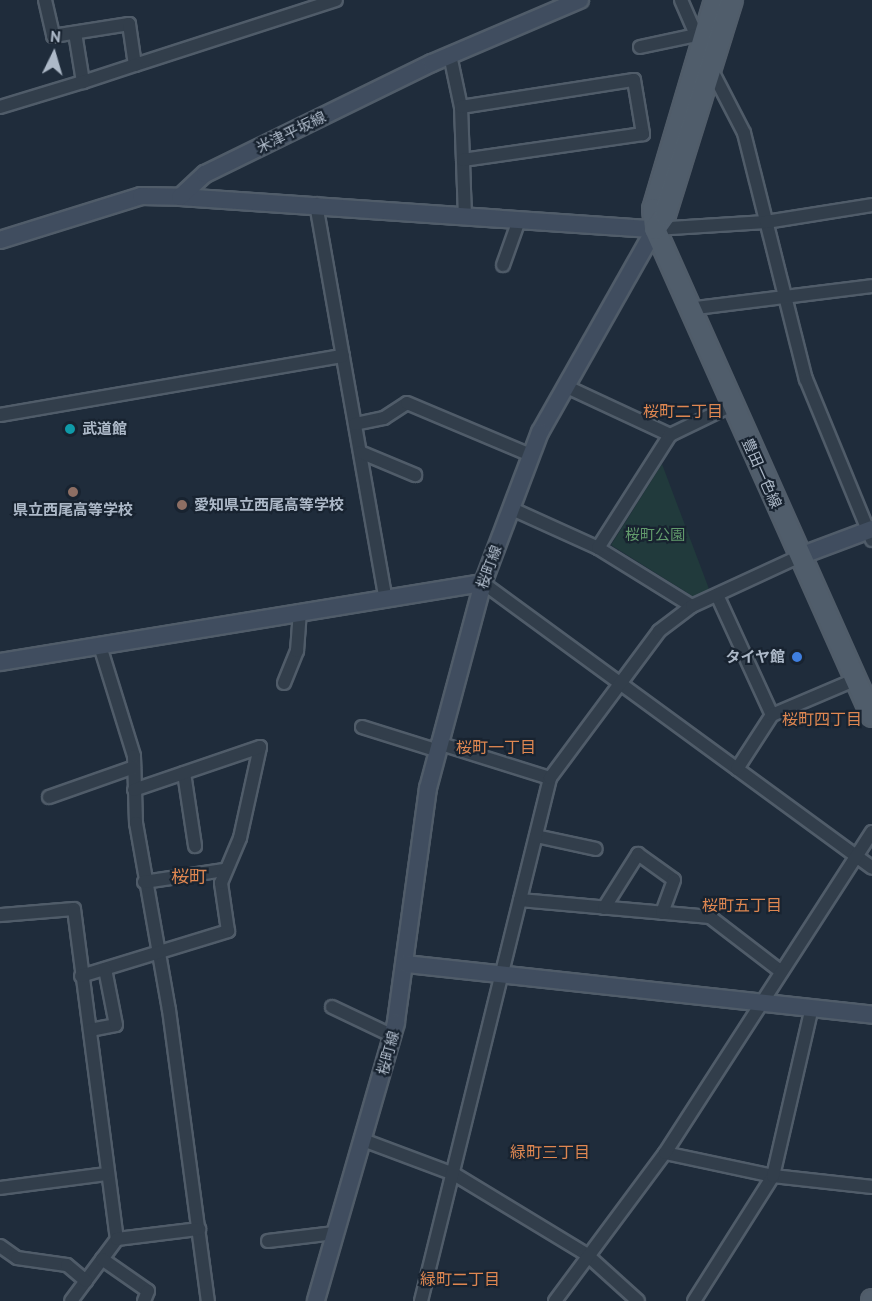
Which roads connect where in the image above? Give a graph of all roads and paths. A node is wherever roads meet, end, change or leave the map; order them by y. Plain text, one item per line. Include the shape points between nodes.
1 (45, 0) edge
2 (336, 0) edge
3 (580, 0) edge
4 (681, 0) edge
5 (715, 0) edge
6 (732, 0) edge
7 (75, 33) junction
8 (699, 41) junction
9 (640, 46) dead end
10 (450, 55) junction
11 (135, 65) junction
12 (711, 69) junction
13 (83, 82) junction
14 (0, 107) edge
15 (461, 107) junction
16 (463, 160) junction
17 (180, 197) junction
18 (316, 204) junction
19 (872, 205) edge
20 (465, 216) junction
21 (519, 220) junction
22 (766, 222) junction
23 (655, 229) junction
24 (0, 240) edge
25 (503, 266) dead end
26 (872, 286) edge
27 (785, 296) junction
28 (688, 309) junction
29 (343, 356) junction
30 (565, 386) junction
31 (732, 405) junction
32 (0, 415) edge
33 (355, 424) junction
34 (670, 435) junction
35 (360, 452) junction
36 (531, 455) junction
37 (415, 475) dead end
38 (510, 508) junction
39 (870, 533) edge
40 (598, 548) junction
41 (800, 556) junction
42 (483, 583) junction
43 (717, 594) junction
44 (385, 597) junction
45 (692, 606) junction
46 (300, 611) junction
47 (100, 646) junction
48 (0, 662) edge
49 (858, 679) junction
50 (284, 683) dead end
51 (620, 685) junction
52 (772, 715) junction
53 (872, 716) edge
54 (362, 727) dead end
55 (437, 746) junction
56 (134, 767) junction
57 (737, 770) junction
58 (184, 773) junction
59 (550, 778) junction
60 (134, 790) junction
61 (49, 797) dead end
62 (872, 832) edge
63 (536, 836) junction
64 (195, 846) dead end
65 (596, 849) dead end
66 (856, 857) junction
67 (872, 868) edge
68 (224, 870) junction
69 (144, 882) junction
70 (520, 900) junction
71 (604, 908) junction
72 (662, 913) junction
73 (0, 915) edge
74 (159, 953) junction
75 (406, 964) junction
76 (105, 969) junction
77 (779, 970) junction
78 (502, 974) junction
79 (81, 976) junction
80 (759, 1004) junction
81 (332, 1007) dead end
82 (811, 1011) junction
83 (872, 1015) edge
84 (90, 1030) junction
85 (393, 1036) junction
86 (363, 1140) junction
87 (665, 1153) junction
88 (454, 1173) junction
89 (106, 1174) junction
90 (773, 1176) junction
91 (872, 1187) edge
92 (0, 1188) edge
93 (199, 1229) junction
94 (335, 1233) junction
95 (117, 1239) junction
96 (268, 1241) dead end
97 (0, 1246) edge
98 (586, 1254) junction
99 (102, 1259) junction
100 (86, 1281) junction
101 (71, 1301) edge
102 (144, 1301) edge
103 (208, 1301) edge
104 (316, 1301) edge
105 (421, 1301) edge
106 (555, 1301) edge
107 (638, 1301) edge
108 (694, 1301) edge

1 - 7 street via 53,36
2 - 11 street
3 - 10 street, 米津平坂線
4 - 8 street
5 - 8 main road, 豊田一色線
6 - 12 main road
7 - 11 street via 129,24
7 - 13 street
8 - 9 street
8 - 12 street
8 - 23 main road, 豊田一色線 via 653,209
10 - 15 street
10 - 17 street, 米津平坂線 via 204,174
11 - 13 street
12 - 22 street via 744,133
12 - 23 main road via 665,215
13 - 14 street
15 - 16 street
15 - 16 street via 634,80 643,134
16 - 20 street
17 - 18 street
17 - 24 street via 141,196
18 - 20 street
18 - 29 street
19 - 22 street
20 - 21 street
21 - 23 street
21 - 25 street
22 - 23 street
22 - 27 street
23 - 28 main road, 豊田一色線
23 - 30 street, 桜町線
26 - 27 street
27 - 28 street
27 - 39 street via 806,379
28 - 31 main road, 豊田一色線
29 - 32 street
29 - 33 street
30 - 34 street
30 - 36 street, 桜町線
31 - 34 street
31 - 41 main road, 豊田一色線
33 - 35 street
33 - 36 street via 384,418 406,403
34 - 40 street
35 - 37 street
35 - 44 street
36 - 38 street, 桜町線
38 - 40 street
38 - 42 street, 桜町線
39 - 41 street
40 - 45 street
41 - 43 street
41 - 49 main road, 豊田一色線
42 - 44 street
42 - 51 street
42 - 55 street, 桜町線
43 - 45 street
43 - 52 street
44 - 46 street
45 - 51 street via 659,631
46 - 47 street
46 - 50 street via 297,651
47 - 48 street
47 - 56 street via 130,736
49 - 52 street
49 - 53 main road, 豊田一色線
51 - 57 street
51 - 59 street
52 - 57 street
54 - 55 street
55 - 59 street
55 - 75 street, 桜町線
56 - 60 street
56 - 61 street
57 - 66 street
58 - 60 street
58 - 64 street
58 - 68 street via 260,747 240,838 230,868
59 - 63 street
60 - 69 street
62 - 66 street
63 - 65 street
63 - 70 street
66 - 67 street
66 - 77 street
68 - 69 street
68 - 74 street via 220,896 228,931
69 - 74 street
70 - 71 street
70 - 78 street
71 - 72 street
71 - 72 street via 638,854 674,880
72 - 77 street via 710,917
73 - 79 street via 74,909
74 - 76 street
74 - 93 street
75 - 78 street
75 - 85 street, 桜町線
76 - 79 street
76 - 84 street via 116,1025
77 - 80 street
78 - 80 street
78 - 88 street
79 - 84 street
80 - 82 street
80 - 87 street
81 - 85 street
82 - 83 street
82 - 90 street
84 - 89 street
85 - 86 street, 桜町線
86 - 88 street
86 - 94 street, 桜町線
87 - 90 street
87 - 98 street
88 - 98 street
88 - 105 street
89 - 92 street
89 - 95 street
90 - 91 street
90 - 108 street
93 - 95 street
93 - 103 street
94 - 96 street
94 - 104 street, 桜町線
95 - 99 street
97 - 100 street via 17,1258 67,1265
98 - 106 street
98 - 107 street
99 - 100 street
99 - 102 street via 148,1291
100 - 101 street

